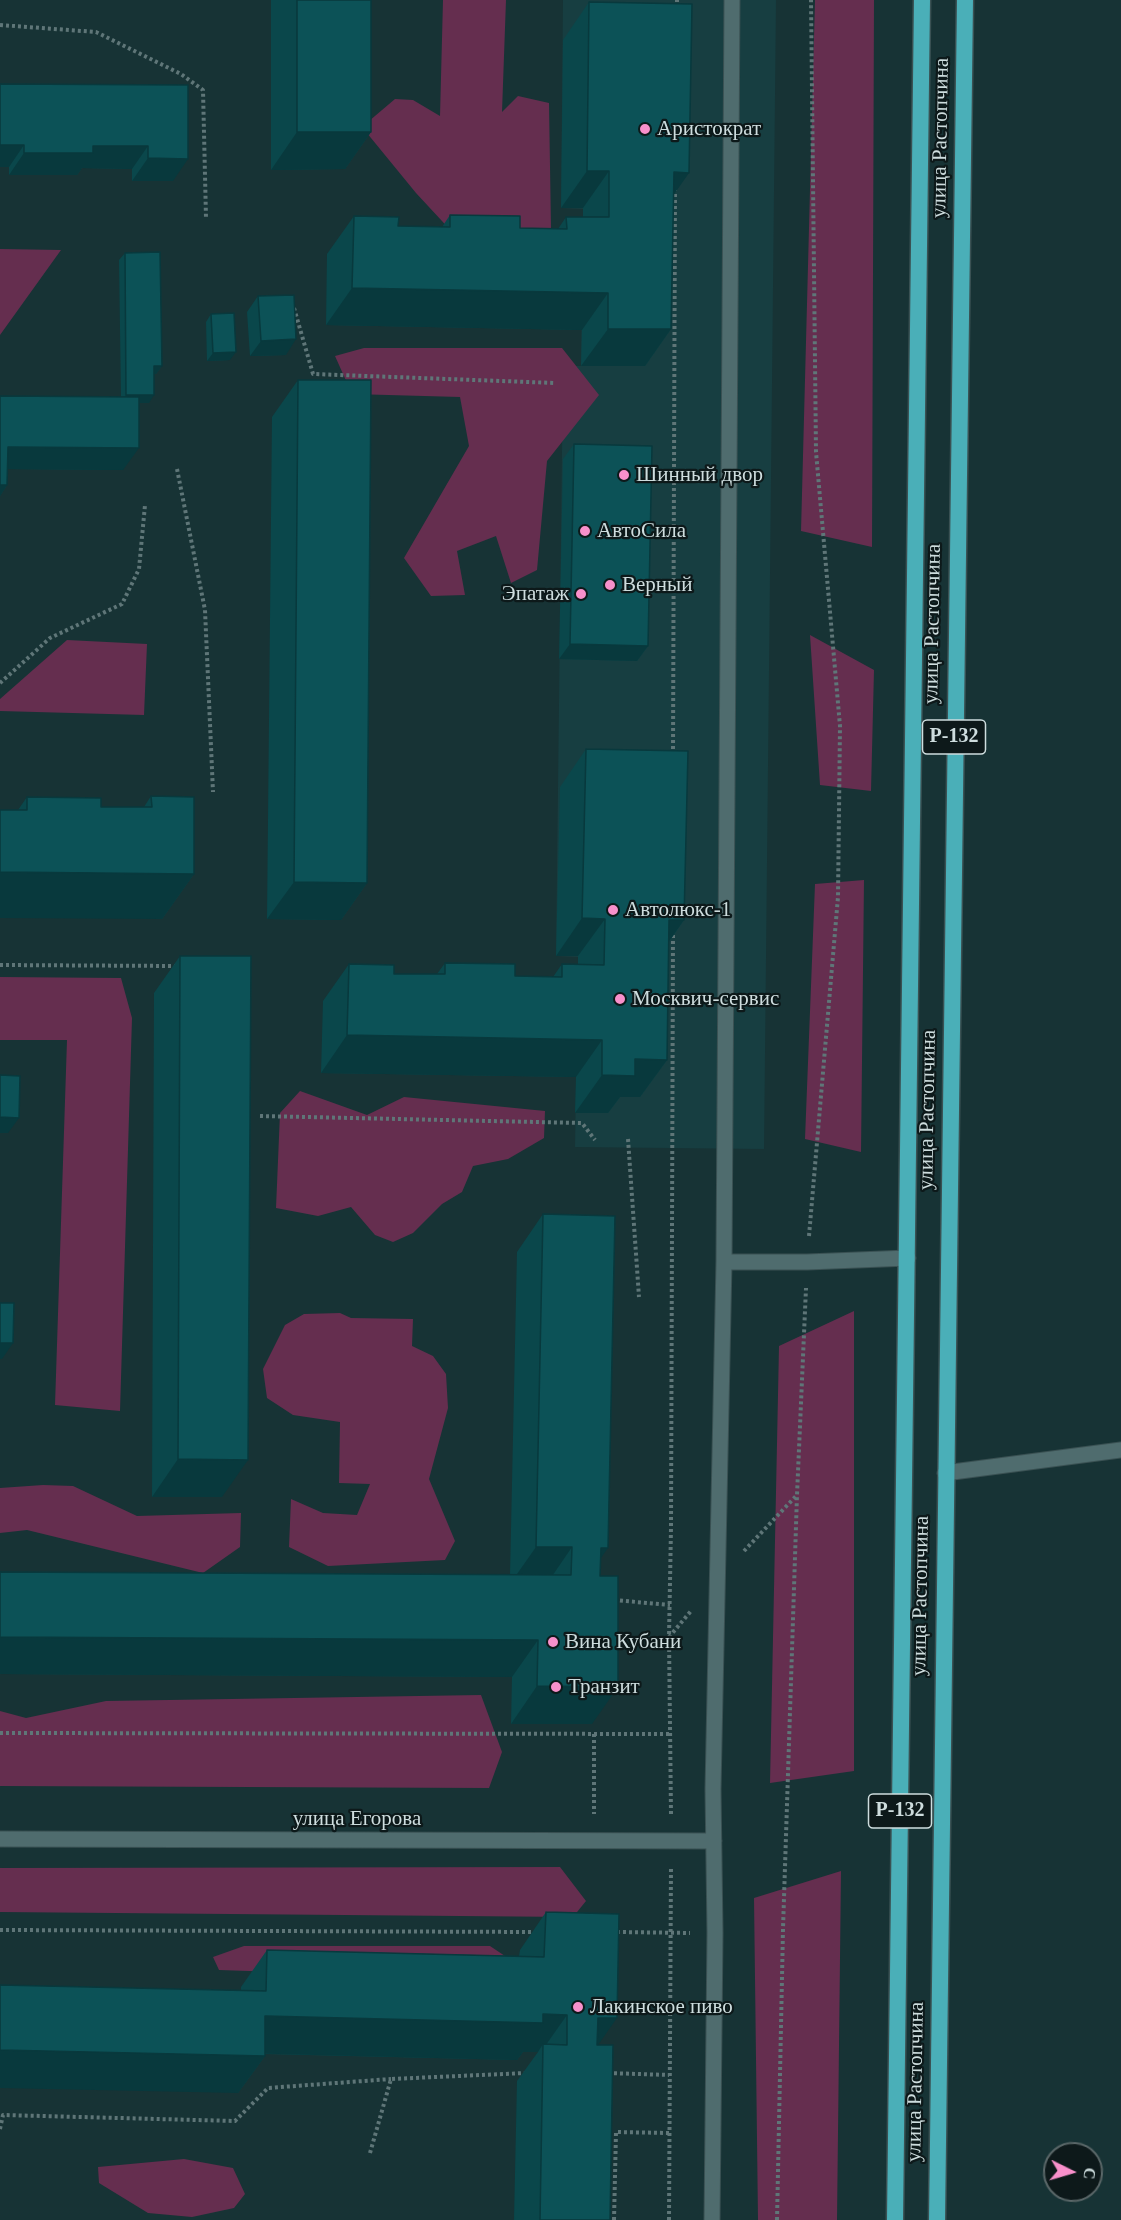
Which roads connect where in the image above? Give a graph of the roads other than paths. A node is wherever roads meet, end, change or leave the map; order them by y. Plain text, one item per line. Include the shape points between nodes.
1 (732, 0) edge
2 (922, 0) edge
3 (965, 0) edge
4 (908, 1258) junction
5 (724, 1262) junction
6 (1121, 1450) edge
7 (945, 1473) junction
8 (0, 1839) edge
9 (714, 1841) junction
10 (712, 2220) edge
11 (895, 2220) edge
12 (937, 2220) edge

1 - 5 street
2 - 4 highway, улица Растопчина / Р-132
3 - 7 highway, улица Растопчина / Р-132
4 - 5 street
4 - 11 highway, улица Растопчина / Р-132
5 - 9 street
6 - 7 street
7 - 12 highway, улица Растопчина / Р-132
8 - 9 street, улица Егорова
9 - 10 street

